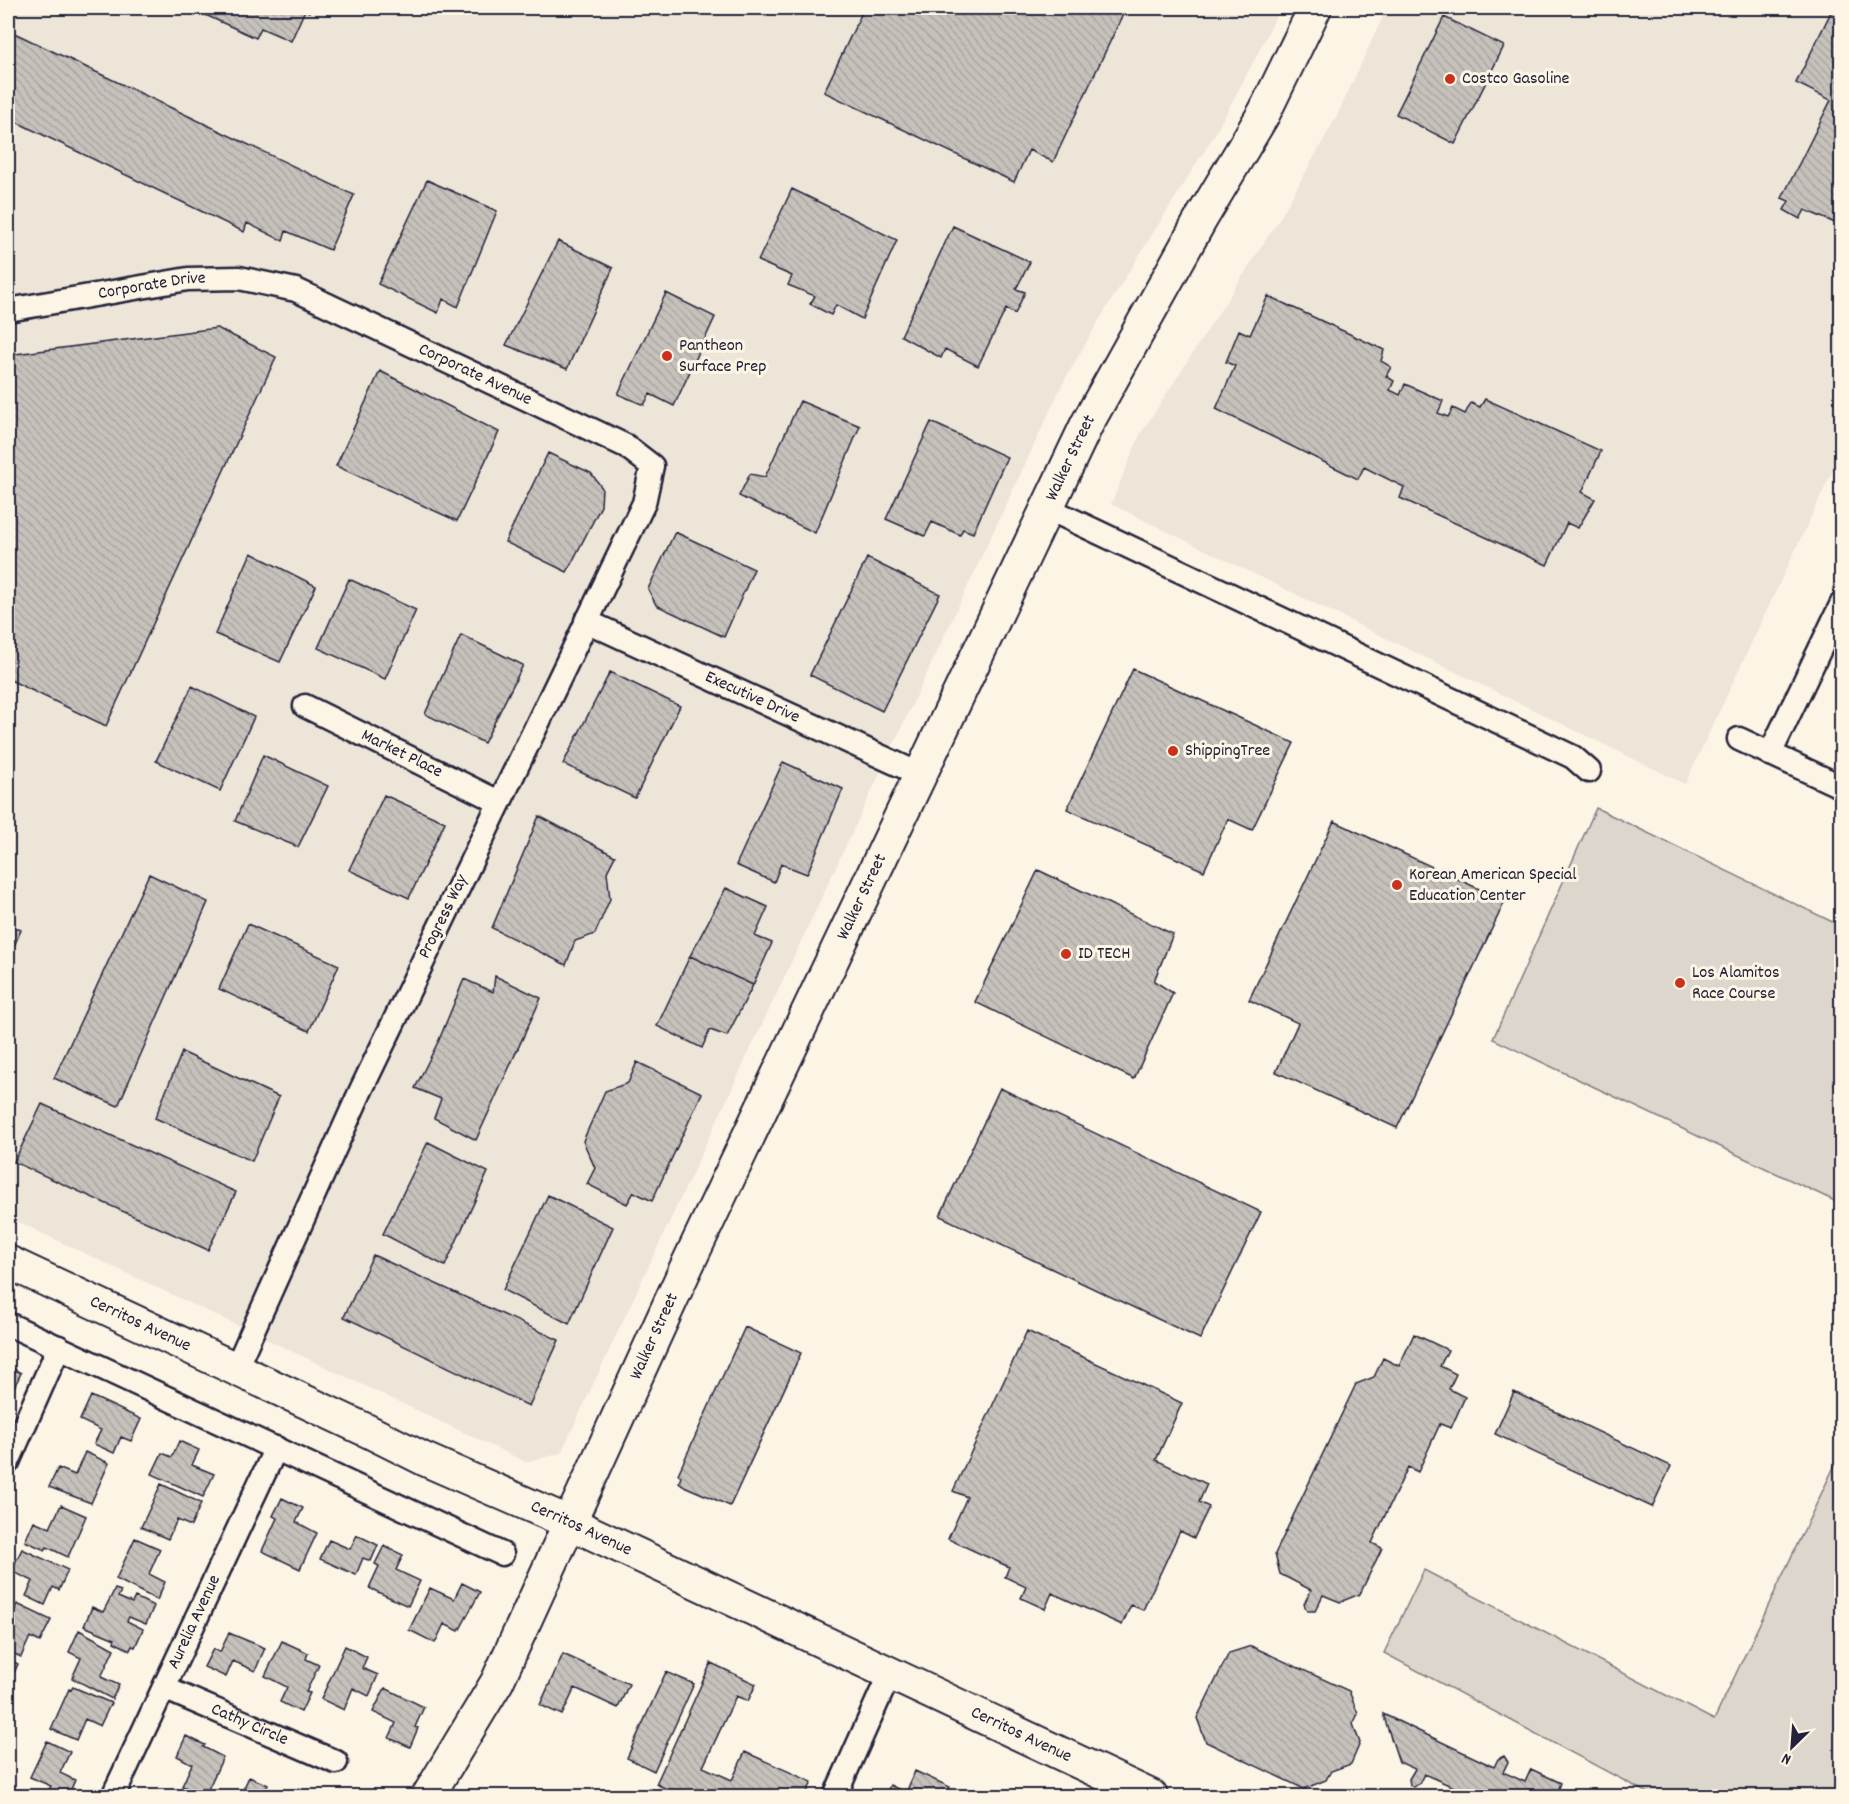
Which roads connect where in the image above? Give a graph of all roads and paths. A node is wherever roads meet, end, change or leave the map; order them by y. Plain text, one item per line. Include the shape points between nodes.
1 (1314, 8) edge
2 (296, 290) joint
3 (8, 310) edge
4 (652, 466) joint
5 (1047, 508) junction
6 (1842, 603) edge
7 (586, 621) junction
8 (305, 706) dead end
9 (1739, 739) dead end
10 (1770, 754) junction
11 (1589, 771) dead end
12 (920, 774) junction
13 (1842, 788) edge
14 (499, 802) junction
15 (8, 1262) edge
16 (8, 1324) edge
17 (59, 1347) junction
18 (235, 1370) junction
19 (276, 1448) junction
20 (8, 1462) edge
21 (568, 1522) junction
22 (502, 1554) dead end
23 (890, 1673) junction
24 (164, 1688) junction
25 (336, 1762) dead end
26 (113, 1797) edge
27 (428, 1797) edge
28 (835, 1797) edge
29 (1151, 1797) edge

1 - 5 main road, Walker Street via 1264,113 1087,424
2 - 3 street, Corporate Drive via 239,278 188,279
2 - 4 street, Corporate Avenue via 584,425 626,446
4 - 7 street, Progress Way via 644,503
5 - 11 street via 1573,758
5 - 12 main road, Walker Street
6 - 10 street
7 - 12 street, Executive Drive
7 - 14 street, Progress Way
8 - 14 street, Market Place
9 - 10 street
10 - 13 street
12 - 21 main road, Walker Street
14 - 18 street, Progress Way via 358,1097
15 - 18 main road, Cerritos Avenue
16 - 17 street
17 - 19 street
17 - 20 street
18 - 21 main road, Cerritos Avenue
19 - 22 street
19 - 24 street, Aurelia Avenue
21 - 23 main road, Cerritos Avenue
21 - 27 main road, Walker Street via 497,1682
23 - 28 street
23 - 29 main road, Cerritos Avenue
24 - 25 street, Cathy Circle
24 - 26 street, Aurelia Avenue

